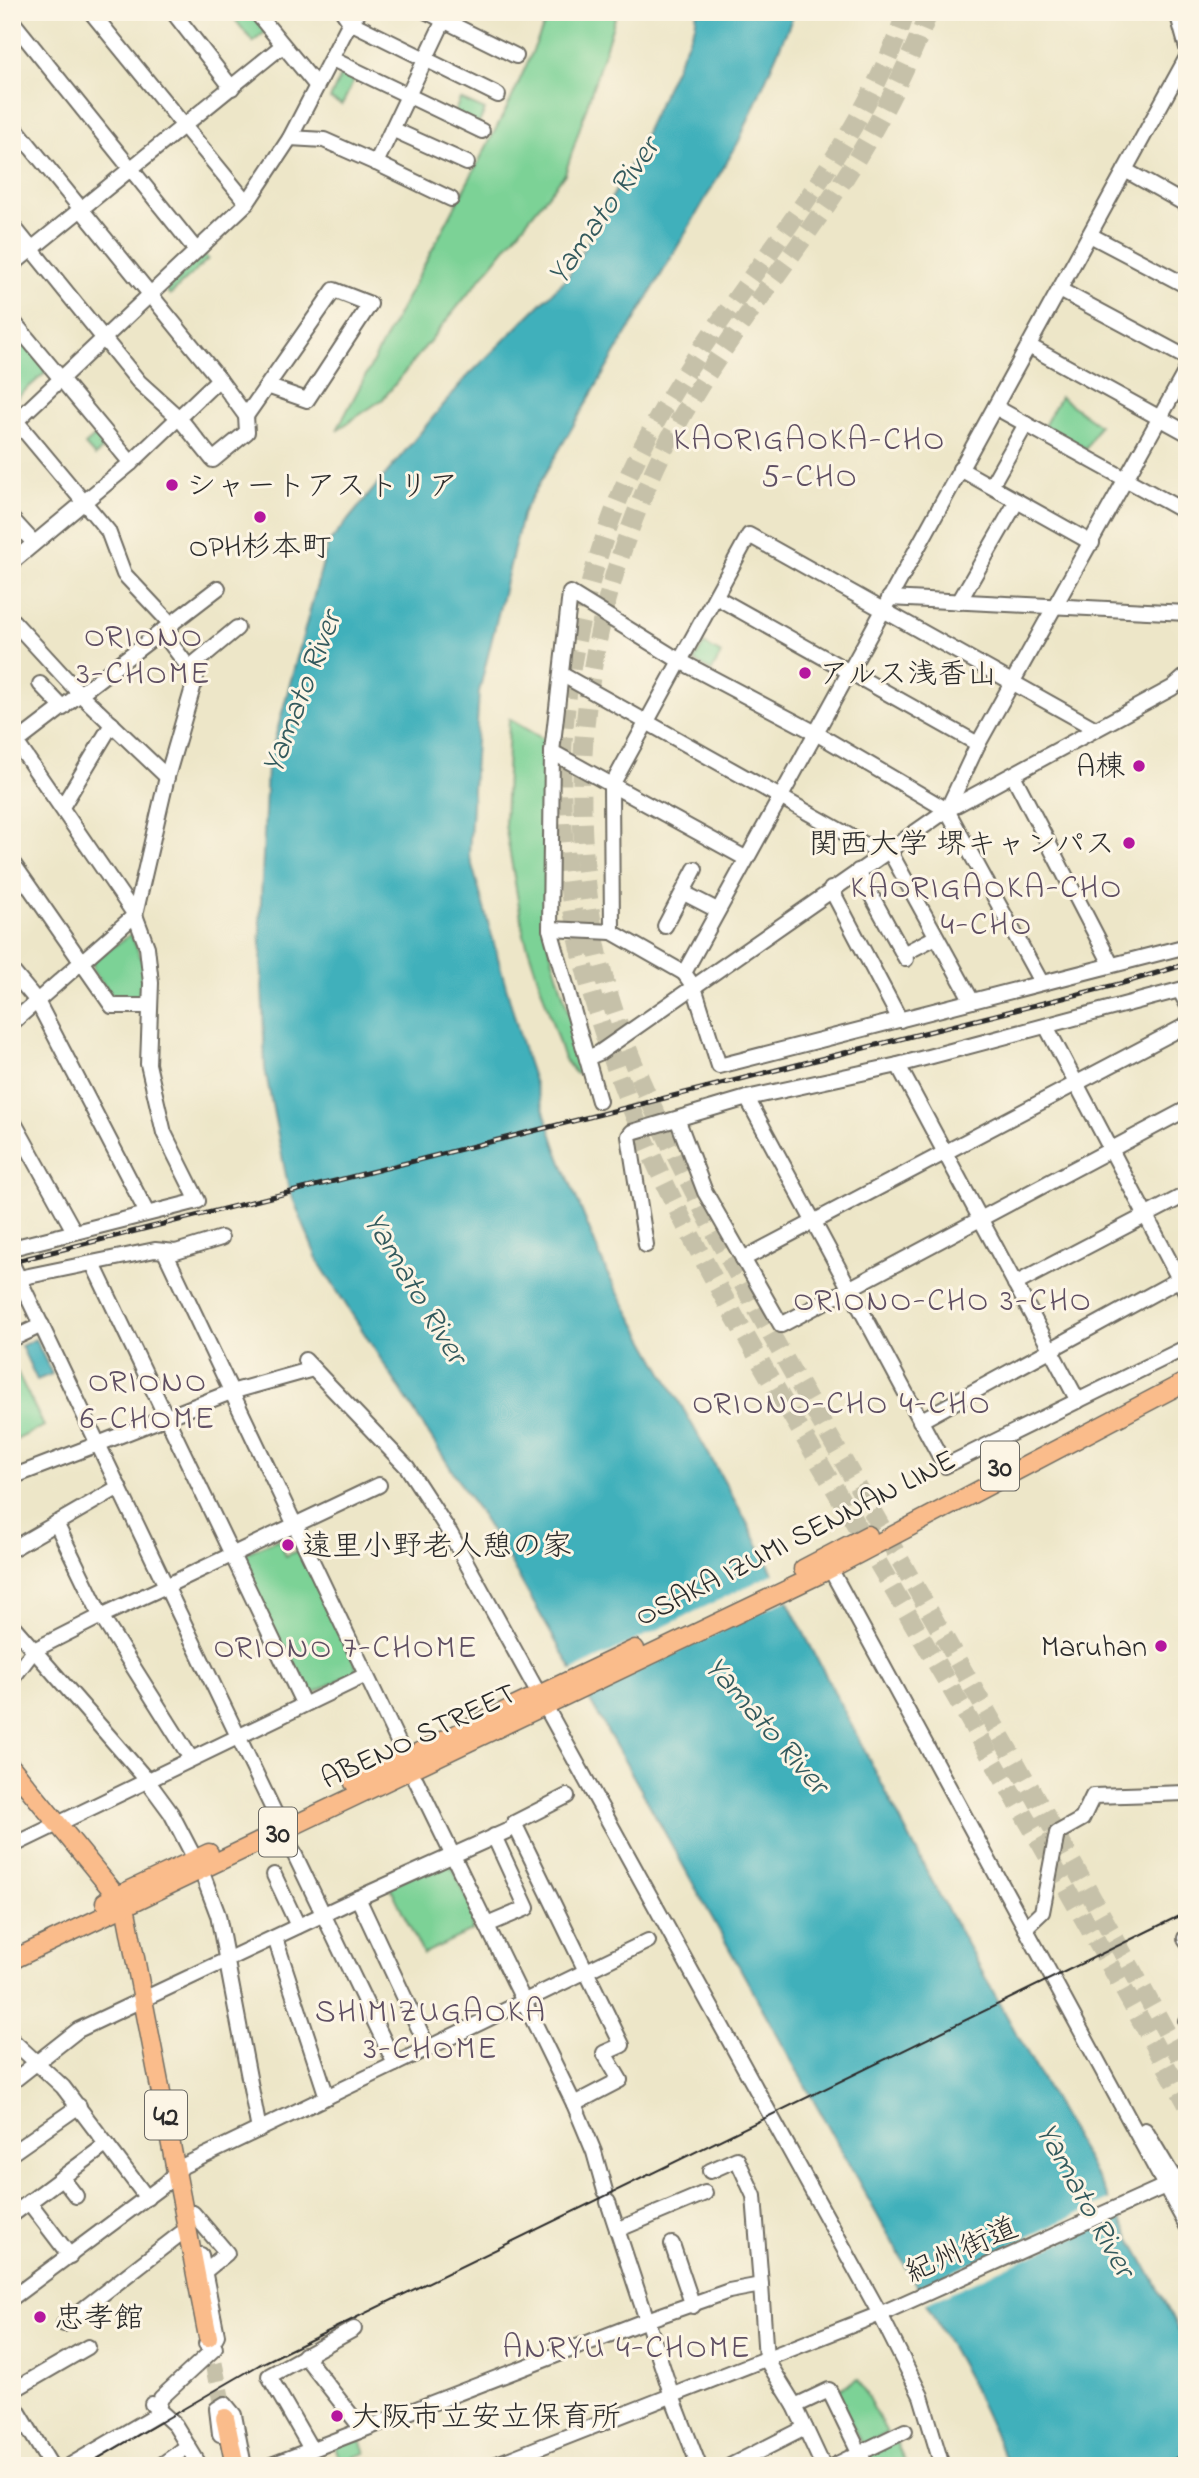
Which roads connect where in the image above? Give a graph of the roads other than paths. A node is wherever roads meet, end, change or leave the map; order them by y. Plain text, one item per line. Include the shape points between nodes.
1 (91, 12) edge
2 (173, 12) edge
3 (256, 12) edge
4 (427, 12) edge
5 (1177, 12) edge
6 (351, 16) edge
7 (444, 20) junction
8 (12, 21) edge
9 (282, 46) junction
10 (1187, 48) edge
11 (516, 56) dead end
12 (1187, 57) edge
13 (332, 59) junction
14 (425, 60) junction
15 (316, 85) junction
16 (232, 88) junction
17 (498, 95) dead end
18 (406, 97) junction
19 (12, 124) edge
20 (183, 127) junction
21 (393, 129) junction
22 (482, 131) dead end
23 (290, 138) junction
24 (376, 163) junction
25 (467, 163) dead end
26 (131, 170) junction
27 (1125, 170) junction
28 (451, 199) dead end
29 (247, 203) junction
30 (1187, 205) edge
31 (81, 209) junction
32 (12, 225) edge
33 (1090, 235) junction
34 (33, 250) junction
35 (196, 250) junction
36 (12, 265) edge
37 (1187, 286) edge
38 (1060, 290) junction
39 (151, 293) junction
40 (12, 320) edge
41 (104, 339) junction
42 (1029, 346) junction
43 (1187, 358) edge
44 (1187, 369) edge
45 (219, 379) junction
46 (60, 380) junction
47 (267, 386) junction
48 (995, 407) junction
49 (246, 416) junction
50 (1160, 418) junction
51 (180, 419) junction
52 (14, 421) edge
53 (1026, 424) junction
54 (1187, 433) edge
55 (131, 463) junction
56 (960, 469) junction
57 (1127, 479) junction
58 (991, 486) junction
59 (1017, 501) junction
60 (83, 503) junction
61 (1187, 513) edge
62 (12, 519) edge
63 (34, 543) junction
64 (1092, 543) junction
65 (12, 562) edge
66 (218, 588) dead end
67 (716, 597) junction
68 (959, 602) junction
69 (886, 603) junction
70 (1057, 607) junction
71 (1187, 613) edge
72 (12, 620) edge
73 (237, 628) dead end
74 (167, 629) junction
75 (680, 661) junction
76 (189, 668) junction
77 (850, 670) junction
78 (561, 674) junction
79 (1187, 675) edge
80 (1013, 682) junction
81 (40, 684) dead end
82 (80, 694) junction
83 (63, 708) junction
84 (645, 721) junction
85 (112, 724) junction
86 (1094, 728) junction
87 (814, 732) junction
88 (14, 742) edge
89 (978, 744) junction
90 (552, 752) junction
91 (1013, 775) junction
92 (167, 777) junction
93 (611, 788) junction
94 (781, 798) junction
95 (62, 807) junction
96 (947, 810) junction
97 (883, 853) junction
98 (745, 858) junction
99 (12, 862) edge
100 (695, 869) dead end
101 (858, 871) junction
102 (831, 889) junction
103 (684, 893) junction
104 (717, 910) junction
105 (135, 915) junction
106 (665, 926) dead end
107 (550, 929) junction
108 (612, 932) junction
109 (936, 937) junction
110 (1187, 946) edge
111 (82, 962) junction
112 (1111, 964) junction
113 (12, 971) edge
114 (684, 973) junction
115 (1041, 982) junction
116 (694, 986) junction
117 (1184, 994) edge
118 (37, 1001) junction
119 (972, 1001) junction
120 (150, 1006) junction
121 (900, 1020) junction
122 (12, 1023) edge
123 (1187, 1025) edge
124 (1046, 1026) junction
125 (587, 1058) junction
126 (898, 1065) junction
127 (1077, 1085) junction
128 (747, 1098) junction
129 (599, 1101) dead end
130 (1187, 1109) edge
131 (12, 1119) edge
132 (678, 1121) junction
133 (1111, 1149) junction
134 (945, 1152) junction
135 (1187, 1194) edge
136 (147, 1213) junction
137 (1144, 1216) junction
138 (980, 1219) junction
139 (811, 1221) junction
140 (74, 1231) junction
141 (221, 1238) dead end
142 (646, 1245) dead end
143 (12, 1248) edge
144 (165, 1252) junction
145 (743, 1259) junction
146 (12, 1264) edge
147 (93, 1264) junction
148 (1183, 1277) edge
149 (16, 1279) edge
150 (1015, 1284) junction
151 (848, 1290) junction
152 (1187, 1294) edge
153 (41, 1325) junction
154 (12, 1339) edge
155 (1187, 1347) edge
156 (1050, 1348) junction
157 (1187, 1367) edge
158 (1187, 1381) edge
159 (232, 1392) junction
160 (1078, 1401) junction
161 (167, 1417) junction
162 (920, 1421) junction
163 (98, 1444) junction
164 (12, 1477) edge
165 (379, 1485) dead end
166 (119, 1487) junction
167 (56, 1523) junction
168 (295, 1525) junction
169 (12, 1549) edge
170 (232, 1555) junction
171 (824, 1568) junction
172 (166, 1586) junction
173 (101, 1616) junction
174 (12, 1625) edge
175 (34, 1650) junction
176 (366, 1675) junction
177 (12, 1679) edge
178 (548, 1696) junction
179 (303, 1703) junction
180 (237, 1736) junction
181 (401, 1748) dead end
182 (190, 1758) junction
183 (12, 1768) edge
184 (146, 1779) junction
185 (416, 1780) dead end
186 (1187, 1793) edge
187 (567, 1796) dead end
188 (57, 1822) junction
189 (279, 1825) junction
190 (516, 1827) junction
191 (494, 1836) junction
192 (12, 1846) edge
193 (452, 1854) junction
194 (198, 1865) junction
195 (274, 1875) dead end
196 (358, 1898) junction
197 (122, 1901) junction
198 (322, 1914) junction
199 (486, 1925) junction
200 (298, 1926) junction
201 (1025, 1928) junction
202 (275, 1938) junction
203 (648, 1941) dead end
204 (12, 1947) edge
205 (12, 1960) edge
206 (226, 1960) junction
207 (587, 1971) junction
208 (143, 2000) junction
209 (522, 2003) junction
210 (12, 2040) edge
211 (428, 2048) junction
212 (37, 2062) junction
213 (395, 2064) junction
214 (12, 2082) edge
215 (327, 2097) junction
216 (574, 2104) junction
217 (79, 2106) junction
218 (259, 2130) junction
219 (107, 2144) junction
220 (12, 2154) edge
221 (710, 2171) dead end
222 (177, 2172) junction
223 (62, 2178) junction
224 (1171, 2182) edge
225 (705, 2193) dead end
226 (76, 2196) dead end
227 (147, 2198) junction
228 (29, 2202) junction
229 (1187, 2203) edge
230 (193, 2213) junction
231 (12, 2215) edge
232 (1187, 2225) edge
233 (617, 2230) junction
234 (180, 2234) junction
235 (672, 2244) dead end
236 (70, 2256) junction
237 (204, 2272) junction
238 (761, 2285) junction
239 (12, 2298) edge
240 (693, 2306) junction
241 (883, 2312) junction
242 (647, 2320) junction
243 (64, 2324) dead end
244 (354, 2329) dead end
245 (210, 2340) junction
246 (88, 2347) dead end
247 (304, 2355) junction
248 (770, 2357) junction
249 (672, 2396) junction
250 (13, 2401) edge
251 (155, 2406) junction
252 (795, 2406) junction
253 (225, 2418) tunnel mouth
254 (805, 2428) junction
255 (362, 2429) junction
256 (905, 2431) dead end
257 (188, 2446) junction
258 (311, 2449) junction
259 (863, 2459) edge
260 (51, 2466) edge
261 (69, 2466) edge
262 (160, 2466) edge
263 (200, 2466) edge
264 (227, 2466) edge
265 (235, 2466) edge
266 (244, 2466) edge
267 (269, 2466) edge
268 (492, 2466) edge
269 (699, 2466) edge
270 (730, 2466) edge
271 (823, 2466) edge
272 (833, 2466) edge
273 (942, 2466) edge

1 - 20 street
2 - 16 street
3 - 9 street
4 - 7 street
5 - 10 street
6 - 13 street
6 - 14 street
7 - 11 street
7 - 14 street
8 - 26 street
9 - 15 street
9 - 16 street
12 - 27 street
13 - 15 street
13 - 18 street
14 - 17 street
14 - 18 street
15 - 23 street
16 - 20 street
18 - 21 street
18 - 22 street
19 - 31 street
20 - 26 street
20 - 29 street
21 - 24 street
21 - 25 street
23 - 24 street via 324,140
23 - 29 street
24 - 28 street
26 - 31 street
26 - 35 street
27 - 30 street
27 - 33 street
29 - 35 street
31 - 34 street
31 - 39 street
32 - 34 street
33 - 37 street
33 - 38 street
34 - 36 street
34 - 41 street
35 - 39 street
38 - 42 street
38 - 43 street
39 - 41 street
39 - 45 street
40 - 46 street
41 - 46 street
41 - 51 street via 139,382
42 - 48 street
42 - 50 street
44 - 50 street
45 - 49 street
45 - 51 street
46 - 52 street
46 - 55 street
47 - 47 street via 334,290 370,304 307,400
47 - 49 street
48 - 53 street
48 - 56 street
49 - 51 street via 247,432 213,460
50 - 54 street
50 - 57 street
51 - 55 street
52 - 60 street
53 - 57 street
53 - 58 street
55 - 60 street
56 - 58 street
56 - 69 street
57 - 61 street
57 - 64 street
58 - 59 street
59 - 64 street
59 - 68 street
60 - 63 street
60 - 74 street via 108,531 124,573
62 - 63 street
63 - 65 street
64 - 70 street
66 - 74 street
67 - 69 street via 749,535
67 - 75 street
67 - 77 street
68 - 69 street
68 - 70 street
69 - 77 street
69 - 80 street
70 - 71 street
70 - 80 street
72 - 82 street
73 - 76 street
74 - 76 street
74 - 82 street
75 - 78 street via 570,593
75 - 84 street
75 - 87 street
76 - 92 street via 196,677
77 - 87 street
77 - 89 street
78 - 84 street
78 - 90 street
79 - 86 street via 1172,688
80 - 86 street
80 - 89 street
81 - 83 street
82 - 83 street
82 - 85 street
83 - 88 street
84 - 93 street
84 - 94 street
85 - 92 street
85 - 95 street
86 - 91 street
87 - 94 street
87 - 96 street
88 - 95 street
89 - 96 street
90 - 93 street
90 - 107 street
91 - 96 street
91 - 112 street
92 - 105 street
93 - 98 street
93 - 108 street
94 - 97 street
94 - 98 street
95 - 105 street
96 - 97 street
96 - 115 street
97 - 101 street
97 - 109 street
98 - 104 street
99 - 111 street
100 - 103 street
101 - 102 street
101 - 109 street via 905,956
102 - 116 street
102 - 121 street
103 - 104 street
103 - 106 street
104 - 114 street
105 - 111 street
105 - 120 street via 147,947
107 - 108 street
107 - 125 street
108 - 114 street
109 - 119 street
110 - 112 street
111 - 118 street
111 - 120 street via 112,1006
112 - 115 street
113 - 118 street
114 - 116 street
115 - 119 street
116 - 121 street via 719,1066
116 - 125 street
117 - 124 street
118 - 122 street
118 - 136 street
119 - 121 street
120 - 136 street via 148,1064 164,1133 198,1201
123 - 127 street
124 - 126 street
124 - 127 street
125 - 129 street
126 - 128 street
126 - 134 street
127 - 133 street
127 - 134 street
128 - 132 street
128 - 139 street
130 - 133 street
131 - 140 street
132 - 142 street via 629,1136
132 - 145 street via 705,1192
133 - 137 street
133 - 138 street
134 - 138 street
134 - 139 street
135 - 137 street
136 - 140 street
137 - 148 street
137 - 150 street
138 - 150 street
138 - 151 street
139 - 145 street
139 - 151 street
140 - 143 street
141 - 144 street
144 - 147 street via 155,1250
144 - 159 street
145 - 151 street via 781,1325
146 - 149 street
147 - 149 street
147 - 161 street
148 - 152 street
148 - 156 street
149 - 153 street
150 - 156 street
151 - 162 street
153 - 154 street
153 - 163 street
155 - 160 street
156 - 160 street
156 - 162 street
157 - 171 main road, OSAKA IZUMI SENNAN LINE / 30
158 - 171 main road, OSAKA IZUMI SENNAN LINE / 30
159 - 161 street
159 - 168 street
159 - 178 street via 309,1364 407,1467
160 - 162 street via 945,1466
161 - 163 street
161 - 170 street
163 - 164 street
163 - 166 street
165 - 168 street
166 - 167 street
166 - 172 street
167 - 169 street
167 - 173 street
168 - 170 street
168 - 176 street
170 - 172 street
170 - 179 street
171 - 178 main road, OSAKA IZUMI SENNAN LINE / 30
171 - 201 street via 920,1730
172 - 173 street
172 - 180 street
173 - 175 street
173 - 182 street
174 - 175 street
175 - 177 street
175 - 184 street
176 - 179 street
176 - 181 street
178 - 189 main road, ABENO STREET / 30
178 - 241 street
179 - 180 street
180 - 182 street
180 - 189 street
182 - 184 street
183 - 188 main road, 42
184 - 188 street
184 - 194 street via 171,1813
185 - 193 street
186 - 201 street via 1093,1796 1084,1817 1054,1835 1042,1912
187 - 190 street via 514,1823
188 - 192 street
188 - 197 main road, 42
189 - 194 main road, ABENO STREET / 30
189 - 198 street
190 - 191 street
190 - 207 street
191 - 193 street
191 - 199 street via 527,1908
193 - 196 street
193 - 199 street
194 - 197 main road, ABENO STREET / 30
194 - 206 street via 218,1915
195 - 200 street
196 - 198 street
196 - 211 street
197 - 204 main road, ABENO STREET / 30
197 - 205 main road, ABENO STREET / 30
197 - 208 main road, 42
198 - 200 street
198 - 213 street
199 - 209 street
200 - 202 street
201 - 224 street via 1125,2110
202 - 206 street
202 - 215 street
203 - 207 street
206 - 208 street
206 - 218 street
207 - 209 street
207 - 216 street via 622,2045 604,2053 620,2080
208 - 212 street via 78,2030
208 - 222 main road, 42
209 - 211 street
209 - 216 street
210 - 212 street
211 - 213 street
212 - 214 street
212 - 217 street
213 - 215 street
215 - 218 street
216 - 233 street
217 - 219 street
217 - 220 street
218 - 222 street
219 - 223 street
219 - 227 street
221 - 238 street via 737,2160 754,2196
222 - 227 street
222 - 230 street
222 - 234 street
222 - 245 main road, 42
223 - 226 street
223 - 228 street
224 - 229 street
224 - 232 street
224 - 241 street, 紀州街道
225 - 233 street
227 - 236 street
228 - 231 street
228 - 236 street
230 - 237 street
230 - 237 street via 227,2253
233 - 242 street
234 - 243 street
234 - 245 street via 200,2339 207,2345
235 - 240 street
236 - 239 street
237 - 245 street via 216,2335
238 - 240 street via 729,2291
238 - 248 street
240 - 242 street
241 - 248 street, 紀州街道
241 - 273 street via 921,2396
242 - 249 street
242 - 255 street
244 - 247 street
245 - 251 street via 215,2348 208,2357
246 - 250 street
247 - 255 street
247 - 258 street via 269,2376
248 - 249 street, 紀州街道
248 - 252 street
249 - 268 street, 紀州街道
249 - 269 street
250 - 260 street
251 - 257 street
251 - 261 street via 156,2415
252 - 254 street
252 - 259 street via 829,2390
253 - 265 main road
254 - 270 street
254 - 271 street
255 - 258 street
256 - 259 street
257 - 262 street
257 - 263 street
258 - 267 street
259 - 272 street
264 - 266 street via 216,2413 218,2406 225,2404 234,2415

